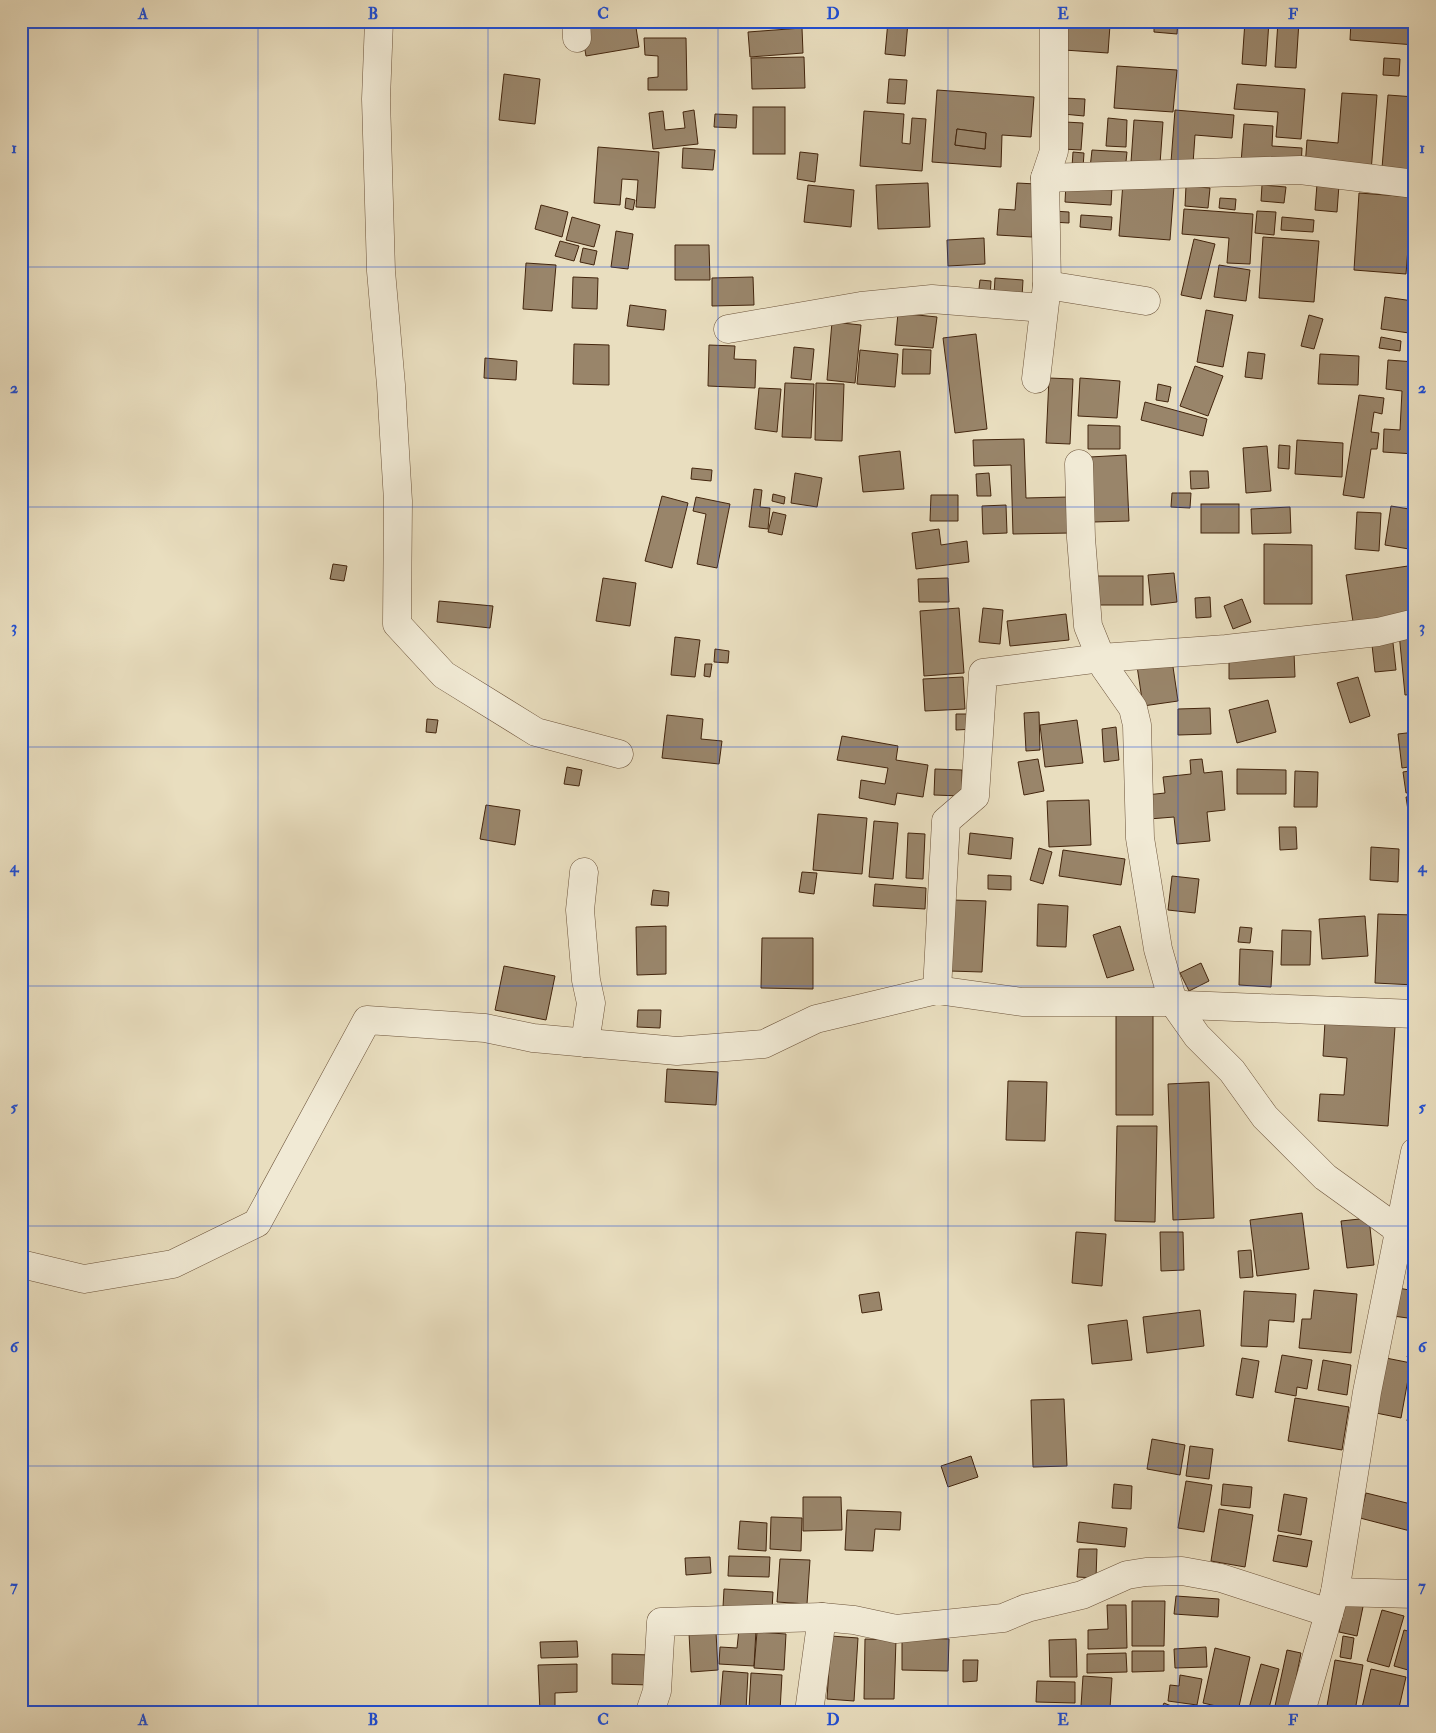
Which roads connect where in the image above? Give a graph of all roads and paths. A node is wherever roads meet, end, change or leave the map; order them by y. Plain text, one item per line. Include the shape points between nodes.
1 (379, 21) edge
2 (1054, 21) edge
3 (1045, 178) junction
4 (1415, 184) edge
5 (1045, 296) junction
6 (1146, 301) dead end
7 (728, 329) dead end
8 (1036, 379) dead end
9 (1079, 464) dead end
10 (1415, 622) edge
11 (1100, 658) junction
12 (618, 754) dead end
13 (584, 872) dead end
14 (937, 990) junction
15 (1173, 1002) junction
16 (1415, 1014) edge
17 (585, 1043) junction
18 (1415, 1152) edge
19 (1404, 1245) edge
20 (21, 1264) edge
21 (1415, 1594) edge
22 (1332, 1603) junction
23 (822, 1617) junction
24 (650, 1712) edge
25 (808, 1712) edge
26 (1301, 1712) edge

1 - 12 street via 376,99 380,271 398,501 397,624 444,675 536,732
2 - 3 street via 1054,151
3 - 4 street via 1300,170
3 - 5 street
5 - 6 street
5 - 7 street via 932,299 861,306
5 - 8 street
9 - 11 street via 1088,626
10 - 11 street via 1368,634
11 - 14 street via 983,673 975,796 946,822
11 - 15 street via 1133,708 1137,725 1140,838 1158,950
13 - 17 street via 580,910 591,1003
14 - 15 street via 1022,1002
14 - 17 street via 816,1019 764,1044 677,1051
15 - 16 street
15 - 19 street via 1197,1036 1232,1071 1265,1117 1325,1177 1393,1226
17 - 20 street via 533,1038 485,1028 367,1020 257,1222 173,1264 84,1279
18 - 19 street
19 - 22 street via 1367,1392
21 - 22 street
22 - 23 street via 1182,1571 1127,1575 1082,1595 1027,1608 1003,1618 896,1629
22 - 26 street
23 - 24 street via 660,1622 657,1691
23 - 25 street

